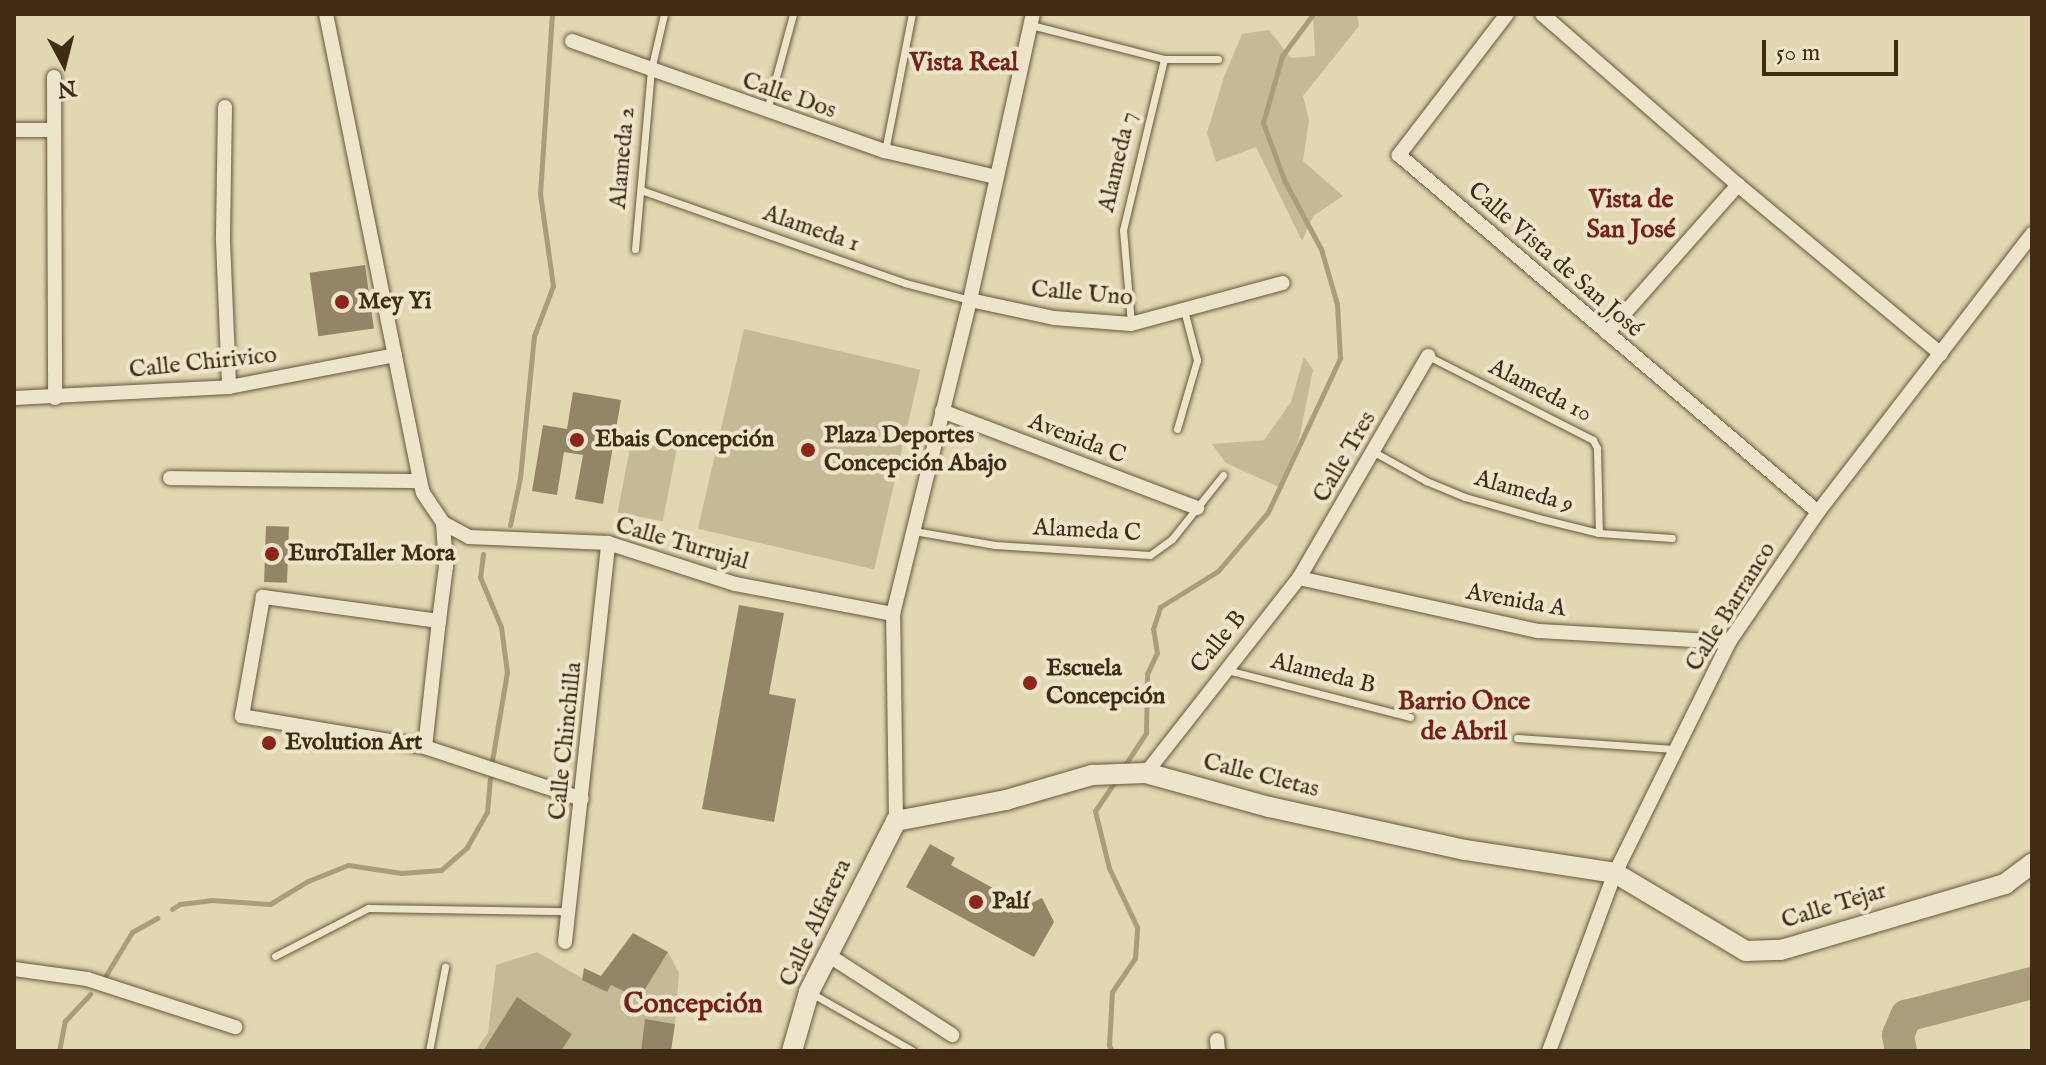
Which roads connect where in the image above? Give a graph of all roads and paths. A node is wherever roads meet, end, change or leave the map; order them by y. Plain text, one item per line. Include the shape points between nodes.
1 (326, 14) edge
2 (664, 14) edge
3 (793, 14) edge
4 (912, 14) edge
5 (1507, 14) edge
6 (1542, 14) edge
7 (1032, 20) edge
8 (572, 41) dead end
9 (1164, 59) junction
10 (1218, 59) dead end
11 (651, 70) junction
12 (54, 77) dead end
13 (225, 107) dead end
14 (766, 112) junction
15 (14, 130) edge
16 (51, 130) junction
17 (885, 151) junction
18 (996, 177) junction
19 (1738, 185) junction
20 (641, 190) junction
21 (2032, 234) edge
22 (635, 249) dead end
23 (1283, 283) dead end
24 (970, 300) junction
25 (1184, 310) junction
26 (1131, 324) junction
27 (1607, 333) junction
28 (1941, 354) junction
29 (395, 355) junction
30 (1428, 356) joint
31 (229, 387) junction
32 (14, 398) edge
33 (55, 398) junction
34 (942, 411) junction
35 (1177, 429) dead end
36 (1374, 452) junction
37 (1223, 475) dead end
38 (170, 478) dead end
39 (420, 481) junction
40 (1197, 508) junction
41 (1818, 512) junction
42 (443, 523) junction
43 (914, 531) junction
44 (1599, 533) junction
45 (1672, 538) dead end
46 (608, 543) junction
47 (1299, 578) junction
48 (893, 614) junction
49 (439, 621) junction
50 (1729, 642) junction
51 (1225, 669) junction
52 (1410, 717) dead end
53 (1517, 738) dead end
54 (425, 747) junction
55 (1674, 749) junction
56 (1146, 773) junction
57 (582, 799) junction
58 (896, 821) junction
59 (2032, 864) edge
60 (1615, 873) junction
61 (570, 911) junction
62 (565, 942) dead end
63 (828, 955) junction
64 (275, 956) dead end
65 (445, 967) dead end
66 (14, 969) edge
67 (809, 992) junction
68 (235, 1027) dead end
69 (952, 1035) dead end
70 (429, 1051) edge
71 (792, 1051) edge
72 (913, 1051) edge
73 (1549, 1051) edge

1 - 29 street
2 - 11 lane, Alameda 2
3 - 14 lane
4 - 17 lane
5 - 27 street, Calle Vista de San José via 1399,155
6 - 19 street
7 - 9 lane
7 - 18 street
8 - 11 street, Calle Dos
9 - 10 lane
9 - 26 lane, Alameda 7 via 1123,230
11 - 14 street, Calle Dos
11 - 20 lane, Alameda 2
12 - 16 street
13 - 31 street
14 - 17 street, Calle Dos
15 - 16 street
16 - 33 street
17 - 18 street, Calle Dos
18 - 24 street
19 - 27 street
19 - 28 street
20 - 22 lane, Alameda 2
20 - 24 lane, Alameda 1 via 905,283
21 - 28 street, Calle Barranco
23 - 25 street, Calle Uno
24 - 26 street, Calle Uno via 1054,318
24 - 34 street
25 - 26 street, Calle Uno
25 - 35 lane via 1197,360
27 - 41 street, Calle Vista de San José
28 - 41 street, Calle Barranco
29 - 31 street, Calle Chirivico
29 - 39 street
30 - 36 street, Calle Tres
30 - 44 lane, Alameda 10 via 1593,440
31 - 33 street, Calle Chirivico
32 - 33 street, Calle Chirivico
34 - 40 street, Avenida C
34 - 43 street
36 - 44 lane, Alameda 9 via 1465,497
36 - 47 street, Calle Tres
37 - 40 lane, Alameda C
38 - 39 street
39 - 42 street
40 - 43 lane, Alameda C via 1172,539 1150,555 995,545
41 - 50 street, Calle Barranco
42 - 46 street, Calle Turrujal via 469,537
42 - 49 street via 446,566
43 - 48 street
44 - 45 lane, Alameda 9
46 - 48 street, Calle Turrujal via 735,584
46 - 57 street, Calle Chinchilla
47 - 50 street, Avenida A via 1538,631
47 - 51 street, Calle B
48 - 58 street
49 - 54 street
49 - 54 street via 263,597 242,716
50 - 55 street, Calle Barranco
51 - 52 lane, Alameda B
51 - 56 street, Calle B
53 - 55 lane
54 - 57 street
55 - 60 street, Calle Barranco
56 - 58 street, Calle Cletas via 1092,775 1006,800
56 - 60 street, Calle Cletas via 1405,837
57 - 61 street, Calle Chinchilla
58 - 63 street, Calle Alfarera
59 - 60 street, Calle Tejar via 2005,884 1781,950 1746,951
60 - 73 street, Calle Barranco
61 - 62 street, Calle Chinchilla
61 - 64 lane via 368,908
63 - 67 street, Calle Alfarera
63 - 69 street
65 - 70 lane
66 - 68 street via 87,979
67 - 71 street, Calle Alfarera
67 - 72 lane

